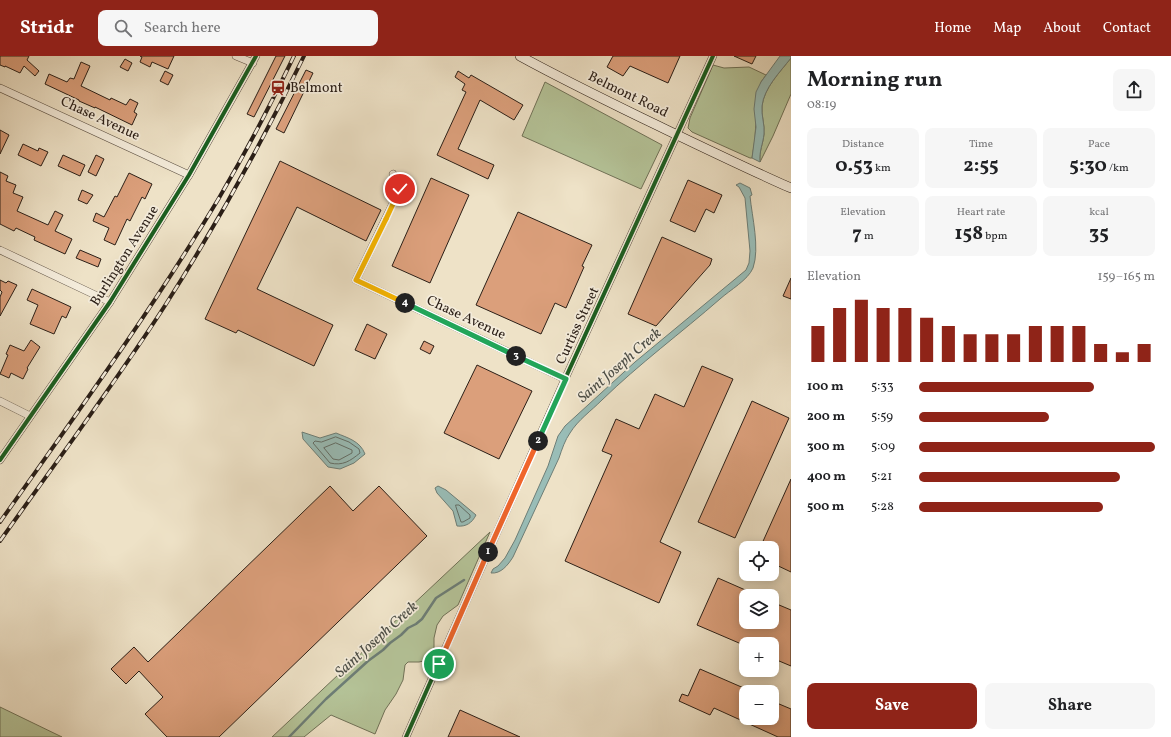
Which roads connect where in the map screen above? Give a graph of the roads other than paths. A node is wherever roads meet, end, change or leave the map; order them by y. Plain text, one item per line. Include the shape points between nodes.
1 (236, 56) edge
2 (256, 56) edge
3 (520, 56) edge
4 (713, 56) edge
5 (252, 63) junction
6 (0, 88) edge
7 (677, 135) junction
8 (392, 174) dead end
9 (188, 175) junction
10 (791, 188) edge
11 (0, 250) edge
12 (110, 302) junction
13 (566, 379) junction
14 (0, 401) edge
15 (30, 416) junction
16 (0, 460) edge
17 (406, 737) edge

1 - 5 street
2 - 5 street, Burlington Avenue
3 - 7 main road, Belmont Road
4 - 7 street, Curtiss Street
5 - 9 street, Burlington Avenue
6 - 9 street, Chase Avenue
7 - 10 main road, Belmont Road
7 - 13 street, Curtiss Street
8 - 13 street, Chase Avenue via 400,189 356,280
9 - 12 street, Burlington Avenue
11 - 12 street
12 - 15 street, Burlington Avenue
13 - 17 street, Curtiss Street
14 - 15 street
15 - 16 street, Burlington Avenue

